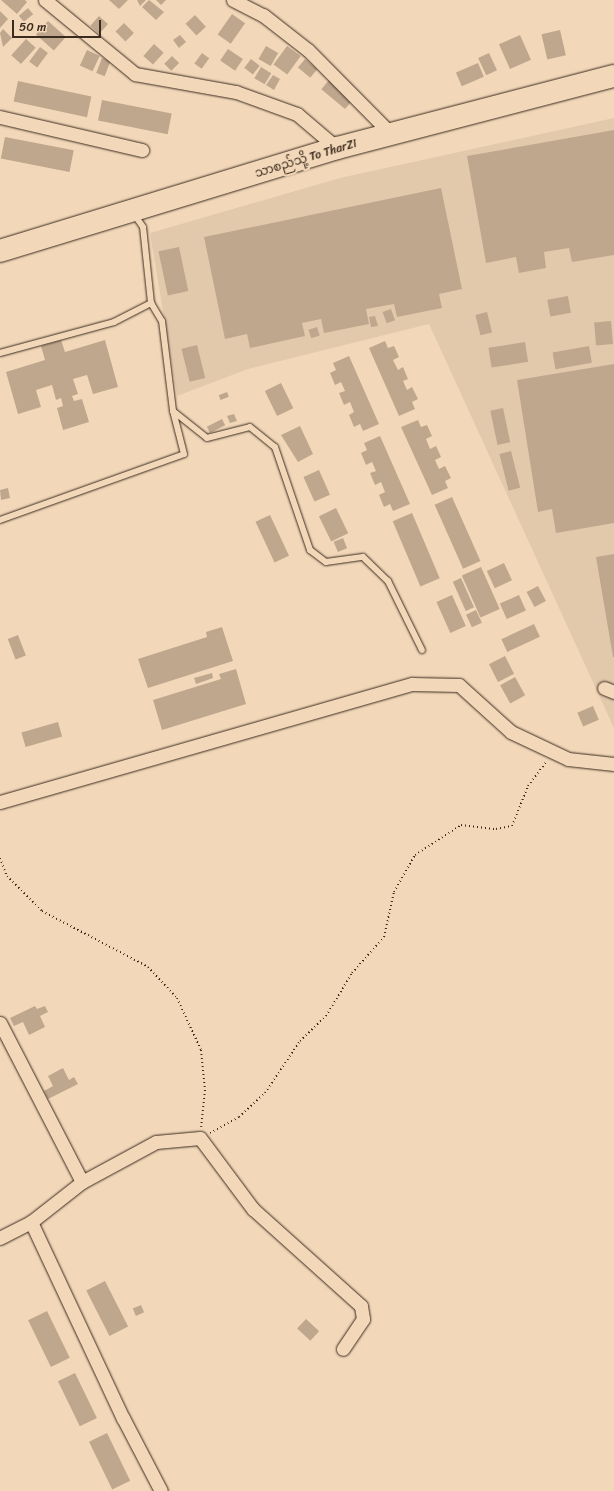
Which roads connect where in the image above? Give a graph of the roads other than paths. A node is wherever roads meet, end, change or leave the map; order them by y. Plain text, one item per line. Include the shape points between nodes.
1 (45, 0) edge
2 (233, 0) edge
3 (614, 76) edge
4 (0, 117) edge
5 (391, 134) junction
6 (337, 148) junction
7 (142, 150) dead end
8 (133, 213) junction
9 (0, 251) edge
10 (151, 303) junction
11 (0, 352) edge
12 (173, 411) junction
13 (0, 520) edge
14 (422, 650) dead end
15 (614, 764) edge
16 (0, 802) edge
17 (0, 1023) edge
18 (82, 1182) junction
19 (31, 1222) junction
20 (0, 1238) edge
21 (343, 1349) dead end
22 (161, 1491) edge

1 - 6 street via 135,74 236,92 297,114
2 - 5 street via 263,15 308,50
3 - 5 highway, သာစည်သို့ To TharZi
4 - 7 street
5 - 6 highway, သာစည်သို့ To TharZi
6 - 8 highway, သာစည်သို့ To TharZi
8 - 9 highway, သာစည်သို့ To TharZi
8 - 10 lane via 143,227
10 - 11 lane via 114,322
10 - 12 lane via 162,321
12 - 13 lane via 184,454
12 - 14 lane via 207,438 250,427 275,447 310,550 326,562 362,557 388,581
15 - 16 street via 568,759 511,732 459,685 412,684
17 - 18 street
18 - 19 street
18 - 21 street via 156,1142 200,1138 252,1209 360,1306 363,1319
19 - 20 street
19 - 22 street via 123,1418

